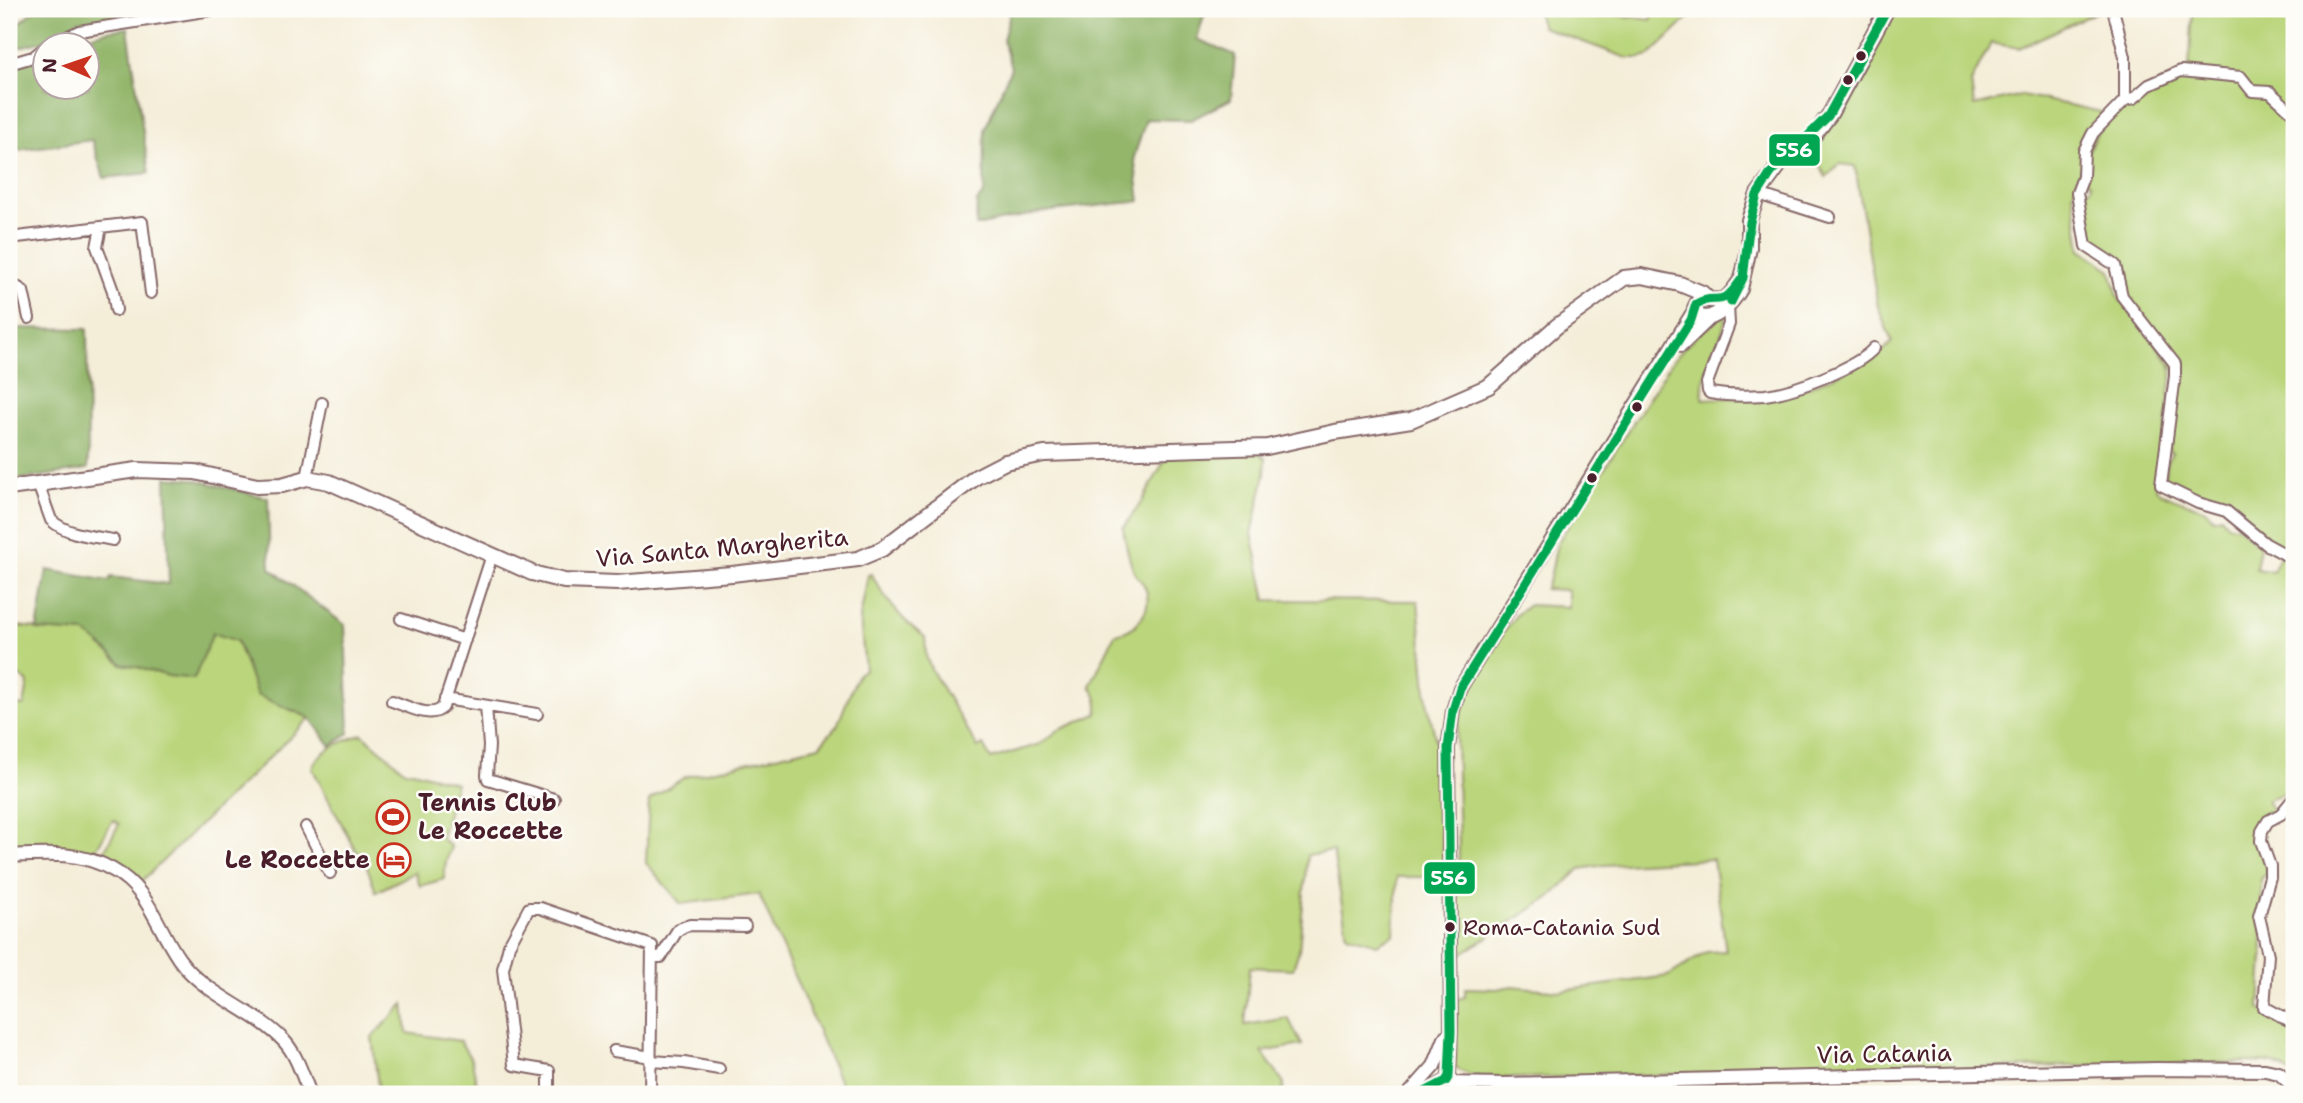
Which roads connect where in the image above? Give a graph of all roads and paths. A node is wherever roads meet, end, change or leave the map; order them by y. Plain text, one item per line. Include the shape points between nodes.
1 (217, 9) edge
2 (1888, 9) edge
3 (2113, 9) edge
4 (79, 32) edge
5 (32, 58) edge
6 (9, 64) edge
7 (2125, 100) junction
8 (2294, 114) edge
9 (1758, 194) junction
10 (1830, 217) dead end
11 (101, 227) junction
12 (9, 238) edge
13 (1667, 281) junction
14 (1741, 281) junction
15 (9, 282) edge
16 (151, 293) dead end
17 (1728, 306) junction
18 (1711, 308) junction
19 (1695, 309) junction
20 (116, 310) dead end
21 (29, 318) dead end
22 (1874, 348) dead end
23 (1661, 366) junction
24 (322, 403) dead end
25 (307, 478) junction
26 (38, 484) junction
27 (9, 488) edge
28 (113, 540) dead end
29 (2294, 554) edge
30 (492, 555) junction
31 (401, 619) dead end
32 (465, 640) junction
33 (445, 699) junction
34 (392, 701) dead end
35 (486, 706) junction
36 (537, 714) dead end
37 (2294, 798) edge
38 (554, 800) dead end
39 (306, 827) dead end
40 (9, 856) edge
41 (330, 873) dead end
42 (745, 926) dead end
43 (652, 957) junction
44 (2294, 1023) edge
45 (614, 1051) dead end
46 (651, 1059) junction
47 (719, 1069) dead end
48 (1442, 1073) junction
49 (2294, 1087) edge
50 (1426, 1093) edge
51 (310, 1094) edge
52 (549, 1094) edge
53 (650, 1094) edge
54 (1409, 1094) edge

1 - 4 street
2 - 9 main road via 1830,114 1780,164
3 - 7 street via 2125,57
5 - 6 street
7 - 8 street via 2181,71 2241,78 2252,91 2270,92
7 - 29 street via 2093,132 2084,150 2077,193 2086,246 2115,265 2122,296 2175,364 2161,485 2226,511 2266,544 2288,556
9 - 10 street
9 - 14 main road via 1749,220 1749,248
11 - 12 street
11 - 16 street via 142,222
11 - 20 street via 97,247
13 - 18 main road, Via Santa Margherita via 1693,289
13 - 19 main road via 1684,290
13 - 30 main road, Via Santa Margherita via 1624,278 1547,334 1489,386 1420,417 1268,447 1044,454 1005,462 976,477 882,549 858,559 591,584 546,578
14 - 17 main road
14 - 18 main road via 1730,296
15 - 21 street via 23,291
17 - 18 main road
17 - 22 street via 1729,324 1706,383 1710,393 1766,395 1849,365
18 - 19 main road via 1701,299
18 - 23 street
19 - 23 street
23 - 48 street via 1460,688 1453,710 1448,748 1450,1005
24 - 25 street
25 - 26 main road, Via Santa Margherita via 257,486 195,472 137,470
25 - 30 main road, Via Santa Margherita via 329,482
26 - 27 main road, Via Santa Margherita
26 - 28 street via 55,524
30 - 32 street
31 - 32 street
32 - 33 street
33 - 34 street via 435,713
33 - 35 street
35 - 36 street
35 - 38 street via 488,779
37 - 44 street via 2262,831 2270,877 2259,916 2268,955 2264,1007
39 - 41 street
40 - 51 street via 70,855 102,863 129,880 183,964 286,1044
42 - 43 street via 690,925 677,931 661,957
43 - 46 street
43 - 52 street via 652,946 529,908 504,958 504,982 514,1065 549,1071
45 - 46 street
46 - 47 street
46 - 53 street
48 - 49 street, Via Catania via 1504,1084 2265,1070 2279,1073
48 - 50 street
48 - 54 street

